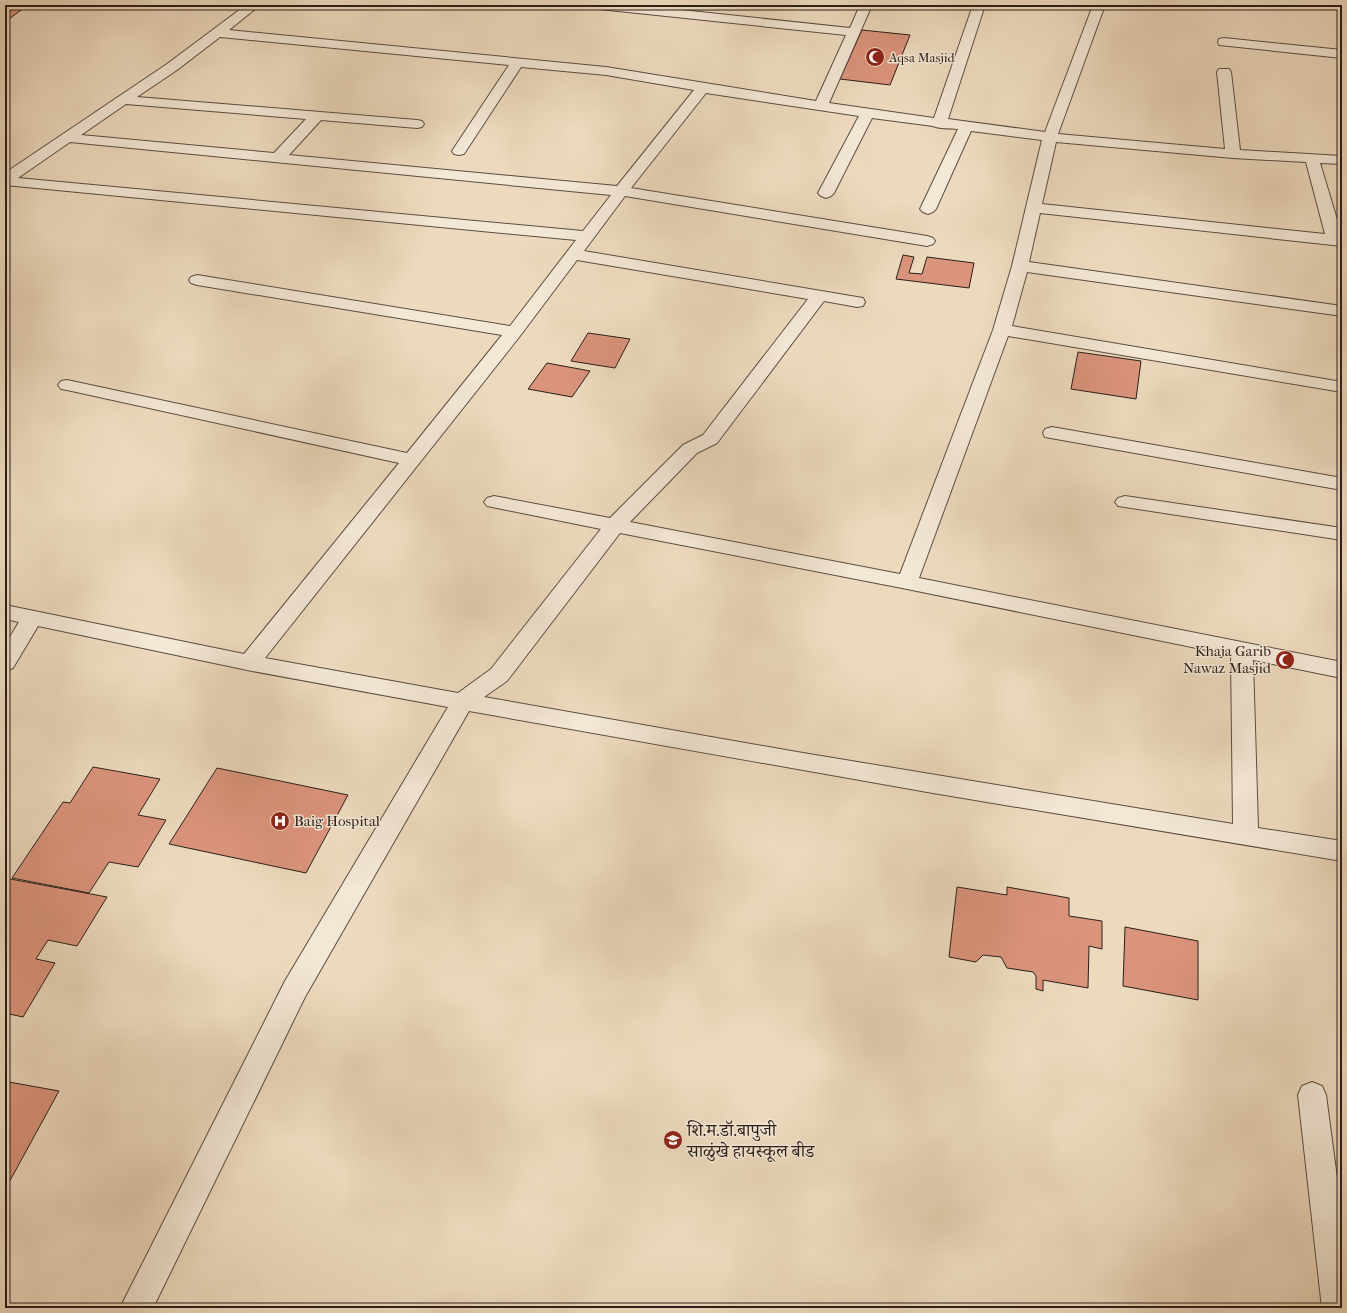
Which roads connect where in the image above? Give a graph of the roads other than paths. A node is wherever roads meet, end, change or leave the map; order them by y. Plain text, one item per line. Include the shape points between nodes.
1 (254, 5) edge
2 (599, 5) edge
3 (866, 5) edge
4 (979, 5) edge
5 (1099, 5) edge
6 (854, 32) junction
7 (217, 33) junction
8 (1224, 42) dead end
9 (1342, 54) edge
10 (518, 62) junction
11 (1224, 72) dead end
12 (703, 88) junction
13 (124, 100) junction
14 (821, 106) junction
15 (867, 113) junction
16 (317, 116) junction
17 (417, 124) dead end
18 (939, 124) junction
19 (966, 127) junction
20 (68, 138) junction
21 (1050, 138) junction
22 (459, 151) dead end
23 (1232, 154) junction
24 (278, 158) junction
25 (1312, 159) junction
26 (1342, 160) edge
27 (5, 180) edge
28 (620, 191) junction
29 (826, 193) dead end
30 (1033, 208) junction
31 (928, 209) dead end
32 (586, 236) junction
33 (928, 241) dead end
34 (1338, 241) edge
35 (573, 254) junction
36 (1020, 266) junction
37 (197, 280) dead end
38 (819, 296) junction
39 (857, 302) dead end
40 (1342, 311) edge
41 (1002, 330) junction
42 (514, 332) junction
43 (67, 385) dead end
44 (1342, 387) edge
45 (1052, 433) dead end
46 (411, 460) junction
47 (1342, 484) edge
48 (494, 502) dead end
49 (1125, 502) dead end
50 (616, 524) junction
51 (1342, 534) edge
52 (907, 582) junction
53 (5, 612) edge
54 (32, 618) junction
55 (1242, 649) junction
56 (250, 662) junction
57 (5, 663) edge
58 (1342, 670) edge
59 (463, 701) junction
60 (1246, 836) junction
61 (1342, 851) edge
62 (1312, 1094) dead end
63 (136, 1308) edge
64 (1338, 1308) edge

1 - 7 street
2 - 6 street
3 - 6 street
4 - 18 street
5 - 21 street
6 - 14 street
7 - 10 street
7 - 13 street
8 - 9 street
10 - 12 street via 606,71
10 - 22 street
11 - 23 street
12 - 14 street
12 - 28 street
13 - 16 street
13 - 20 street
14 - 15 street
15 - 18 street
15 - 29 street
16 - 17 street
16 - 24 street
18 - 19 street
19 - 21 street
19 - 31 street
20 - 24 street
20 - 27 street
21 - 23 street
21 - 30 street
23 - 25 street
24 - 28 street
25 - 26 street
25 - 34 street
27 - 32 street
28 - 32 street
28 - 33 street
30 - 34 street
30 - 36 street
32 - 35 street
35 - 38 street
35 - 42 street
36 - 40 street
36 - 41 street
37 - 42 street
38 - 39 street
38 - 50 street via 710,439 690,449
41 - 44 street
41 - 52 street
42 - 46 street
43 - 46 street
45 - 47 street
46 - 56 street
48 - 50 street
49 - 51 street
50 - 52 street
50 - 59 street via 499,675
52 - 55 street
53 - 54 street
54 - 56 street
54 - 57 street
55 - 58 street
55 - 60 street
56 - 59 street
59 - 60 street
59 - 63 street via 295,989
60 - 61 street
62 - 64 street

